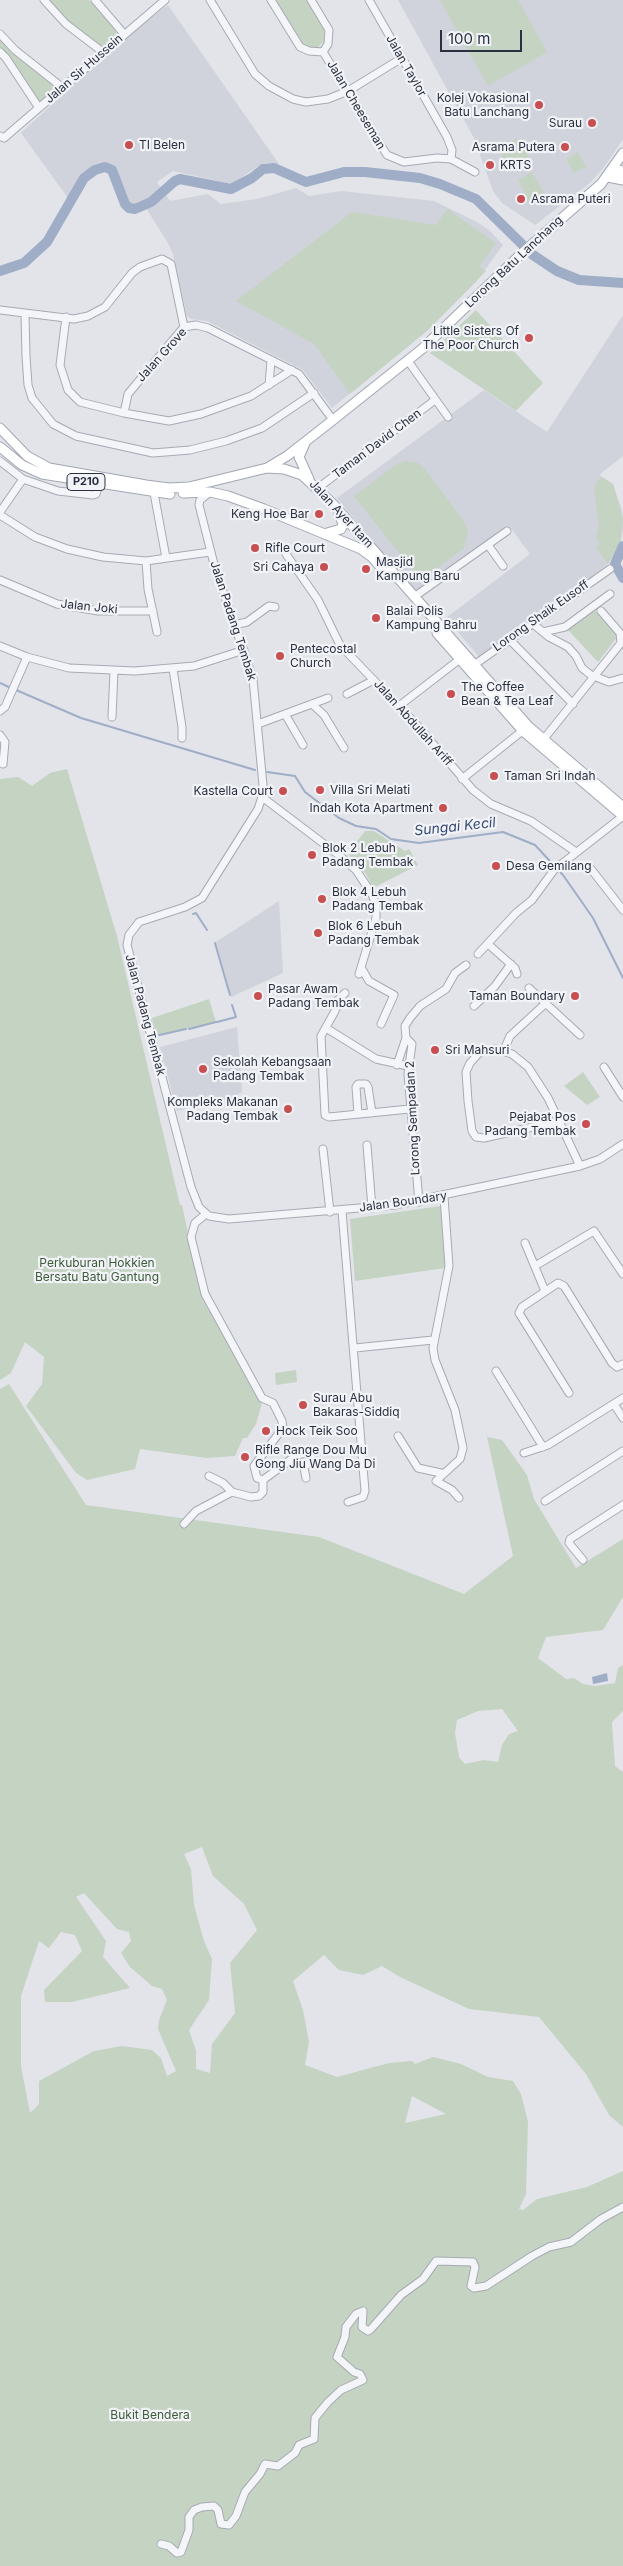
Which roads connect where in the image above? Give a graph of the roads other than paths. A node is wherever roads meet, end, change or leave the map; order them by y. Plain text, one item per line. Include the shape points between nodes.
1 (44, 0) edge
2 (95, 0) edge
3 (165, 0) edge
4 (210, 0) edge
5 (271, 0) edge
6 (311, 0) edge
7 (370, 0) edge
8 (0, 34) edge
9 (124, 34) junction
10 (0, 52) edge
11 (323, 52) junction
12 (104, 53) junction
13 (402, 58) junction
14 (63, 88) junction
15 (348, 91) junction
16 (39, 108) junction
17 (1, 137) edge
18 (623, 153) edge
19 (451, 159) junction
20 (475, 172) dead end
21 (623, 172) edge
22 (610, 173) junction
23 (623, 180) edge
24 (0, 310) edge
25 (25, 314) junction
26 (66, 318) junction
27 (184, 327) junction
28 (271, 360) junction
29 (408, 361) junction
30 (292, 370) junction
31 (269, 385) junction
32 (314, 393) junction
33 (435, 400) junction
34 (124, 413) junction
35 (448, 417) dead end
36 (334, 420) junction
37 (0, 428) edge
38 (4, 437) edge
39 (306, 441) junction
40 (0, 447) edge
41 (0, 461) edge
42 (267, 468) junction
43 (22, 479) junction
44 (310, 480) junction
45 (99, 484) junction
46 (318, 488) junction
47 (210, 492) junction
48 (154, 493) junction
49 (180, 493) junction
50 (334, 504) junction
51 (0, 514) edge
52 (506, 532) dead end
53 (326, 533) junction
54 (488, 545) junction
55 (210, 552) junction
56 (286, 554) dead end
57 (166, 558) junction
58 (146, 561) junction
59 (503, 566) dead end
60 (610, 569) dead end
61 (0, 580) edge
62 (610, 594) dead end
63 (414, 597) junction
64 (274, 607) dead end
65 (601, 610) dead end
66 (153, 611) junction
67 (532, 623) junction
68 (234, 625) junction
69 (157, 632) dead end
70 (543, 632) junction
71 (509, 639) junction
72 (0, 646) edge
73 (244, 650) junction
74 (27, 657) junction
75 (460, 659) junction
76 (474, 665) junction
77 (173, 670) junction
78 (114, 671) junction
79 (595, 677) junction
80 (623, 678) edge
81 (374, 680) junction
82 (347, 694) dead end
83 (328, 698) dead end
84 (312, 704) junction
85 (573, 704) junction
86 (399, 706) junction
87 (0, 711) edge
88 (286, 714) junction
89 (112, 717) dead end
90 (258, 724) junction
91 (526, 728) junction
92 (0, 735) edge
93 (182, 738) dead end
94 (543, 740) junction
95 (303, 745) dead end
96 (344, 748) dead end
97 (3, 764) dead end
98 (462, 779) junction
99 (262, 797) junction
100 (620, 806) edge
101 (623, 816) edge
102 (576, 852) junction
103 (592, 869) dead end
104 (623, 910) edge
105 (488, 944) junction
106 (478, 954) dead end
107 (511, 964) junction
108 (466, 965) dead end
109 (517, 974) dead end
110 (529, 988) dead end
111 (345, 993) dead end
112 (546, 1003) junction
113 (474, 1006) dead end
114 (381, 1024) dead end
115 (326, 1028) junction
116 (580, 1035) dead end
117 (406, 1038) junction
118 (504, 1050) junction
119 (396, 1065) junction
120 (408, 1066) junction
121 (604, 1067) dead end
122 (623, 1097) edge
123 (410, 1109) junction
124 (372, 1113) junction
125 (358, 1114) junction
126 (559, 1121) junction
127 (623, 1144) edge
128 (367, 1145) dead end
129 (323, 1149) dead end
130 (580, 1166) junction
131 (444, 1197) junction
132 (419, 1202) junction
133 (372, 1208) junction
134 (342, 1210) junction
135 (330, 1212) junction
136 (206, 1214) junction
137 (525, 1243) dead end
138 (535, 1266) junction
139 (623, 1274) edge
140 (545, 1291) junction
141 (433, 1340) junction
142 (355, 1348) junction
143 (623, 1364) edge
144 (496, 1371) dead end
145 (569, 1394) dead end
146 (623, 1398) edge
147 (614, 1404) junction
148 (623, 1418) edge
149 (398, 1436) dead end
150 (543, 1447) junction
151 (623, 1451) edge
152 (524, 1453) dead end
153 (441, 1473) junction
154 (208, 1476) dead end
155 (306, 1478) dead end
156 (263, 1480) junction
157 (232, 1492) junction
158 (459, 1498) dead end
159 (545, 1501) dead end
160 (348, 1502) dead end
161 (623, 1505) edge
162 (184, 1524) dead end
163 (584, 1560) dead end
164 (623, 2206) edge
165 (161, 2544) dead end

1 - 12 street via 66,24
2 - 9 street
3 - 9 street, Jalan Sir Hussein
4 - 15 street via 255,74 275,90 306,102 328,100
5 - 11 street, Jalan Cheeseman via 300,46 309,51
6 - 11 street, Jalan Cheeseman via 329,30 328,44
7 - 13 street, Jalan Taylor
8 - 14 street
9 - 12 street, Jalan Sir Hussein
10 - 16 street
11 - 15 street, Jalan Cheeseman
12 - 14 street, Jalan Sir Hussein
13 - 15 street
13 - 19 street, Jalan Taylor via 447,137 452,150
14 - 16 street, Jalan Sir Hussein
15 - 19 street, Jalan Cheeseman via 383,151 392,159 404,162
16 - 17 street, Jalan Sir Hussein
18 - 22 main road, Lorong Batu Lanchang
19 - 20 street, Jalan Cheeseman
21 - 22 main road
22 - 23 main road
22 - 29 main road, Lorong Batu Lanchang
24 - 25 street
25 - 26 street
25 - 32 street via 28,385 32,398 53,424 76,436 153,453 190,450 262,428
26 - 27 street via 83,318 100,311 132,273 148,262 162,259 171,264
26 - 34 street via 60,366 68,390 80,402
27 - 28 street, Jalan Grove via 208,328
27 - 34 street, Jalan Grove via 133,388
28 - 30 street, Jalan Grove
28 - 31 street
29 - 33 street
29 - 36 main road, Lorong Batu Lanchang
30 - 31 street
30 - 32 street, Jalan Grove
31 - 34 street via 231,404 177,420 150,419
32 - 36 street, Jalan Grove
33 - 35 street
33 - 46 street, Taman David Chen
36 - 39 main road, Lorong Batu Lanchang
37 - 38 main road, Jalan Ayer Itam
38 - 42 main road, Jalan Ayer Itam via 27,456 50,468 157,487 189,487
39 - 42 main road, Lorong Batu Lanchang
39 - 44 main road via 299,457
40 - 45 main road, Jalan Ayer Itam / P210 via 32,470
41 - 43 street
42 - 44 main road, Jalan Ayer Itam via 294,471
43 - 45 street via 58,491 93,495
43 - 51 street
44 - 46 main road, Jalan Ayer Itam
45 - 48 main road, Jalan Ayer Itam / P210
46 - 50 main road, Jalan Ayer Itam
47 - 49 main road, Jalan Ayer Itam
47 - 53 main road, Jalan Ayer Itam
47 - 55 street, Jalan Padang Tembak via 199,502
48 - 49 main road, Jalan Ayer Itam / P210
48 - 57 street
49 - 55 street, Jalan Padang Tembak via 190,496 195,502
50 - 53 main road via 342,527 337,532
50 - 63 main road, Jalan Ayer Itam
51 - 58 street via 35,537 67,549 103,557
52 - 54 street
53 - 75 main road, Jalan Ayer Itam via 372,557
54 - 59 street
54 - 63 street
55 - 57 street
55 - 68 street, Jalan Padang Tembak
56 - 81 street, Jalan Abdullah Ariff via 318,600 340,645
57 - 58 street
58 - 66 street
60 - 67 street, Lorong Shaik Eusoff
61 - 66 street, Jalan Joki via 57,604 98,611
62 - 70 street via 565,627
63 - 76 main road, Jalan Ayer Itam
64 - 68 street via 269,606 247,622
65 - 79 street via 622,640
66 - 69 street
67 - 70 street
67 - 71 street, Lorong Shaik Eusoff
68 - 73 street, Jalan Padang Tembak
70 - 79 street via 568,647 582,668
71 - 76 street, Lorong Shaik Eusoff
71 - 85 street
72 - 74 street
73 - 77 street via 218,660
73 - 90 street, Jalan Padang Tembak via 253,679
74 - 78 street via 69,668
74 - 87 street via 5,708
75 - 86 street
75 - 91 main road, Jalan Ayer Itam
76 - 91 main road, Jalan Ayer Itam
77 - 78 street
77 - 93 street
78 - 89 street
79 - 80 street via 609,682
79 - 85 street
81 - 82 street
81 - 86 street, Jalan Abdullah Ariff
83 - 84 street
84 - 88 street
84 - 96 street via 324,715
85 - 94 street
86 - 98 street, Jalan Abdullah Ariff
88 - 90 street
88 - 95 street
90 - 99 street, Jalan Padang Tembak
91 - 94 main road, Jalan Ayer Itam
91 - 98 street
91 - 100 main road, Jalan Ayer Itam
92 - 97 street via 5,742
94 - 100 main road, Jalan Ayer Itam
98 - 102 street, Jalan Abdullah Ariff via 489,803 531,821
99 - 114 street via 356,870 371,893 376,918 361,971 368,980 394,995
99 - 136 street, Jalan Padang Tembak via 258,809 202,898 139,922 128,939 128,950 192,1187
100 - 101 main road, Jalan Ayer Itam
101 - 102 street
102 - 105 street via 556,869 538,894
103 - 104 street
105 - 106 street
105 - 107 street
107 - 109 street
107 - 113 street via 495,986
108 - 117 street via 457,971 446,989 420,1006 410,1018 405,1029
110 - 112 street
111 - 115 street via 338,1000
112 - 116 street
112 - 118 street via 510,1036
115 - 119 street via 376,1059
115 - 125 street via 321,1036 323,1111 329,1117
117 - 119 street
117 - 120 street, Lorong Sempadan 2 via 412,1044
118 - 126 street via 533,1073
118 - 126 street via 485,1050 467,1067 473,1134 484,1138
119 - 120 street
120 - 123 street, Lorong Sempadan 2
121 - 122 street
123 - 124 street
123 - 132 street, Lorong Sempadan 2
124 - 125 street
124 - 125 street via 368,1087 358,1084
126 - 130 street
127 - 130 street, Jalan Boundary via 600,1159
128 - 133 street
129 - 135 street
130 - 131 street, Jalan Boundary
131 - 132 street, Jalan Boundary
131 - 141 street via 449,1266
132 - 133 street, Jalan Boundary
133 - 134 street, Jalan Boundary
134 - 135 street, Jalan Boundary
134 - 142 street
135 - 136 street, Jalan Boundary via 229,1219
136 - 156 street via 195,1223 191,1237 205,1294 262,1398 273,1403 282,1421 282,1430 254,1466 257,1478
137 - 138 street
138 - 139 street via 592,1231 601,1239
138 - 140 street
140 - 143 street via 558,1283 564,1286 612,1363 617,1367
140 - 145 street via 522,1307 520,1317
141 - 142 street
141 - 153 street via 435,1360 455,1410 463,1448 460,1459
142 - 160 street via 365,1491 363,1497
144 - 150 street
146 - 147 street
147 - 148 street
147 - 150 street
149 - 153 street via 418,1468
150 - 152 street
151 - 159 street
153 - 158 street via 437,1483 452,1490
154 - 157 street
155 - 156 street via 304,1468 312,1458 306,1453 297,1455
156 - 157 street via 263,1492 259,1496
157 - 162 street via 196,1511
161 - 163 street via 570,1539 569,1543
164 - 165 street via 574,2240 540,2251 479,2288 471,2286 473,2262 436,2261 423,2279 401,2295 368,2331 362,2327 364,2312 361,2310 346,2328 337,2357 360,2374 363,2380 340,2390 314,2418 314,2439 298,2445 295,2453 278,2466 268,2463 263,2466 245,2492 232,2522 221,2524 214,2506 202,2507 189,2517 189,2530 181,2552

